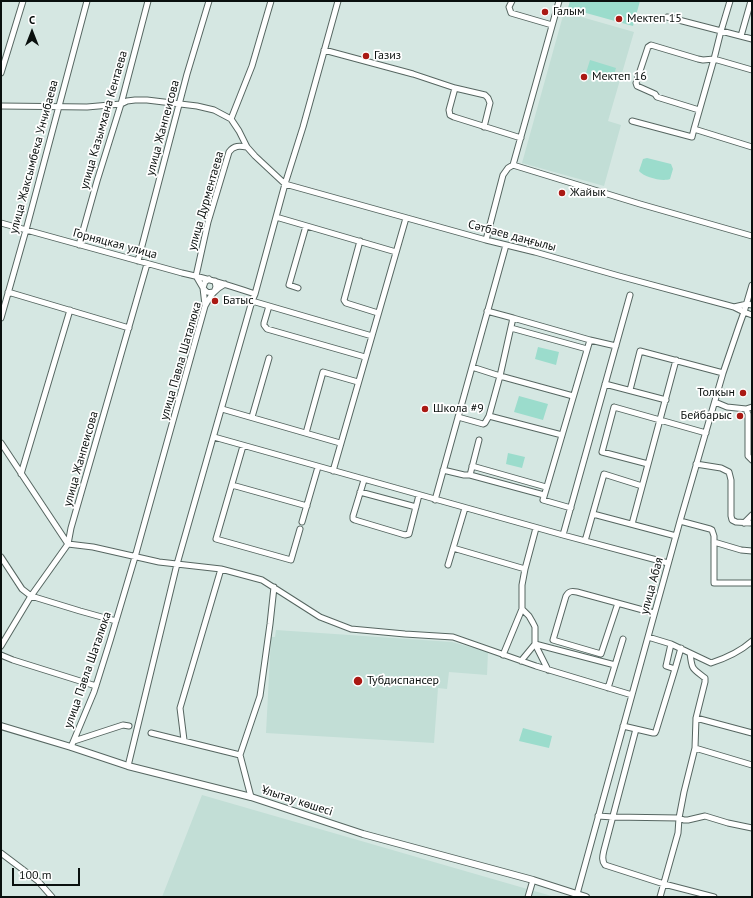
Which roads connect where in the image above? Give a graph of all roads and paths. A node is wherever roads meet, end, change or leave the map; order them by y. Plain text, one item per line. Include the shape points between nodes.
1 (24, 1) edge
2 (87, 1) edge
3 (148, 1) edge
4 (209, 1) edge
5 (271, 1) edge
6 (338, 1) edge
7 (512, 1) edge
8 (559, 1) edge
9 (730, 1) edge
10 (751, 1) edge
11 (667, 17) dead end
12 (552, 25) junction
13 (721, 30) junction
14 (741, 36) junction
15 (752, 39) edge
16 (324, 50) junction
17 (714, 59) junction
18 (752, 70) edge
19 (1, 73) edge
20 (455, 88) junction
21 (121, 104) junction
22 (180, 104) junction
23 (1, 106) edge
24 (58, 107) junction
25 (699, 110) junction
26 (231, 119) junction
27 (632, 121) dead end
28 (484, 127) junction
29 (694, 130) junction
30 (521, 138) junction
31 (247, 146) junction
32 (752, 147) edge
33 (513, 165) junction
34 (285, 184) junction
35 (276, 217) junction
36 (406, 218) junction
37 (1, 223) edge
38 (306, 226) junction
39 (26, 230) junction
40 (752, 236) edge
41 (486, 240) junction
42 (360, 241) junction
43 (79, 245) junction
44 (506, 245) junction
45 (396, 252) junction
46 (138, 261) junction
47 (147, 264) junction
48 (196, 276) junction
49 (209, 279) junction
50 (215, 281) junction
51 (225, 284) junction
52 (752, 285) edge
53 (203, 288) junction
54 (298, 288) dead end
55 (8, 292) junction
56 (214, 292) junction
57 (255, 294) junction
58 (630, 295) dead end
59 (252, 301) junction
60 (749, 304) edge
61 (205, 306) junction
62 (269, 306) junction
63 (734, 307) junction
64 (70, 310) junction
65 (487, 311) junction
66 (744, 312) junction
67 (378, 313) junction
68 (752, 315) edge
69 (1, 318) edge
70 (514, 318) junction
71 (129, 328) junction
72 (511, 328) junction
73 (372, 336) junction
74 (590, 340) junction
75 (616, 346) junction
76 (587, 349) junction
77 (269, 358) dead end
78 (365, 358) junction
79 (676, 360) junction
80 (472, 367) junction
81 (723, 374) junction
82 (500, 376) junction
83 (358, 382) junction
84 (605, 384) junction
85 (630, 390) junction
86 (573, 396) junction
87 (666, 400) junction
88 (715, 402) junction
89 (752, 407) edge
90 (222, 409) junction
91 (749, 414) edge
92 (489, 416) junction
93 (458, 417) junction
94 (252, 418) junction
95 (660, 420) junction
96 (306, 433) junction
97 (706, 433) junction
98 (562, 436) junction
99 (214, 437) junction
100 (479, 440) dead end
101 (1, 443) edge
102 (340, 443) junction
103 (243, 446) junction
104 (752, 460) edge
105 (648, 464) junction
106 (696, 464) junction
107 (472, 466) junction
108 (318, 467) junction
109 (443, 470) junction
110 (332, 471) junction
111 (21, 474) junction
112 (470, 475) junction
113 (364, 480) junction
114 (232, 485) junction
115 (642, 486) junction
116 (546, 487) junction
117 (360, 492) junction
118 (419, 495) junction
119 (544, 495) junction
120 (435, 500) junction
121 (307, 506) junction
122 (416, 507) junction
123 (465, 508) junction
124 (571, 508) junction
125 (593, 514) junction
126 (752, 515) edge
127 (680, 521) junction
128 (302, 522) dead end
129 (744, 522) junction
130 (752, 523) edge
131 (632, 524) junction
132 (536, 528) junction
133 (300, 529) dead end
134 (563, 535) junction
135 (676, 536) junction
136 (585, 541) junction
137 (714, 542) junction
138 (68, 544) junction
139 (453, 548) junction
140 (752, 551) edge
141 (1, 557) edge
142 (135, 557) junction
143 (668, 563) junction
144 (177, 564) junction
145 (448, 565) dead end
146 (221, 569) junction
147 (525, 569) junction
148 (752, 583) edge
149 (274, 588) junction
150 (31, 596) junction
151 (618, 603) junction
152 (522, 609) junction
153 (654, 613) junction
154 (116, 620) junction
155 (648, 637) junction
156 (623, 639) dead end
157 (752, 641) edge
158 (535, 644) junction
159 (671, 644) junction
160 (1, 646) edge
161 (681, 648) junction
162 (690, 653) junction
163 (1, 655) edge
164 (503, 655) junction
165 (521, 661) junction
166 (615, 665) junction
167 (675, 669) junction
168 (548, 670) junction
169 (96, 686) junction
170 (608, 688) junction
171 (632, 695) junction
172 (696, 718) junction
173 (1, 726) edge
174 (129, 726) dead end
175 (623, 726) junction
176 (636, 729) junction
177 (151, 733) dead end
178 (752, 733) edge
179 (184, 740) junction
180 (74, 741) junction
181 (71, 747) junction
182 (695, 748) junction
183 (240, 755) junction
184 (752, 765) edge
185 (128, 766) junction
186 (251, 797) junction
187 (598, 816) junction
188 (613, 817) junction
189 (679, 818) junction
190 (752, 828) edge
191 (1, 854) edge
192 (533, 880) junction
193 (664, 884) junction
194 (577, 894) junction
195 (52, 897) edge
196 (528, 897) edge
197 (586, 897) edge
198 (660, 897) edge
199 (714, 897) edge

1 - 19 street
2 - 24 street, улица Жаксымбека Унчибаева
3 - 21 street, улица Казымхана Кентаева
4 - 22 street, улица Жанпеисова
5 - 26 street via 252,66
6 - 16 street
7 - 12 street via 509,7 511,13
8 - 12 street
9 - 13 street
10 - 14 street
11 - 13 street
12 - 30 street
13 - 14 street
13 - 17 street
14 - 15 street
16 - 20 street
16 - 34 street
17 - 18 street
17 - 25 street
17 - 25 street via 698,59 651,45 648,47 636,84 657,97
20 - 28 street via 450,115
20 - 28 street via 488,98 490,103
21 - 22 street via 147,100
21 - 24 street
21 - 43 street, улица Казымхана Кентаева
22 - 26 street via 214,110
22 - 46 street, улица Жанпеисова
23 - 24 street
24 - 39 street, улица Жаксымбека Унчибаева
25 - 29 street
26 - 31 street
27 - 29 street via 692,137
28 - 30 street
29 - 32 street
30 - 33 street
31 - 34 street
31 - 48 street, улица Дурментаева via 236,146 229,152 208,222
33 - 40 street
33 - 41 street via 503,175
34 - 35 street
34 - 36 street, Сәтбаев даңғылы
35 - 38 street
35 - 57 street
36 - 41 street, Сәтбаев даңғылы
36 - 45 street
37 - 39 street, Горняцкая улица
38 - 42 street
38 - 54 street via 289,285
39 - 43 street, Горняцкая улица
39 - 55 street, улица Жаксымбека Унчибаева
41 - 44 street, Сәтбаев даңғылы
42 - 45 street
42 - 67 street via 344,300 346,303
43 - 46 street, Горняцкая улица
44 - 63 street, Сәтбаев даңғылы
44 - 65 street
45 - 67 street
46 - 47 street, Горняцкая улица
47 - 48 street, Горняцкая улица
47 - 71 street, улица Жанпеисова
48 - 49 street, Горняцкая улица
48 - 53 street
49 - 50 street, Горняцкая улица
49 - 53 street
50 - 51 street, Горняцкая улица
50 - 56 street
51 - 56 street, улица Павла Шаталюка
51 - 57 street
52 - 60 street, улица Абая
53 - 56 street via 206,292
53 - 61 street
55 - 64 street
55 - 69 street, улица Жаксымбека Унчибаева
56 - 61 street, улица Павла Шаталюка
57 - 59 street
58 - 75 street
59 - 62 street
59 - 90 street
60 - 63 street
60 - 66 street, улица Абая
61 - 142 street, улица Павла Шаталюка
62 - 73 street
62 - 78 street via 264,323 266,328
63 - 66 street, Сәтбаев даңғылы
64 - 71 street
64 - 111 street
65 - 70 street
65 - 80 street
66 - 68 street, Сәтбаев даңғылы
66 - 81 street, улица Абая
67 - 73 street
70 - 72 street
70 - 74 street
71 - 138 street, улица Жанпеисова
72 - 76 street
72 - 82 street
73 - 78 street
74 - 75 street
74 - 76 street
75 - 84 street
76 - 86 street
77 - 94 street
78 - 83 street
79 - 81 street
79 - 85 street via 640,351
79 - 87 street
80 - 82 street
80 - 93 street
81 - 88 street, улица Абая
82 - 86 street
82 - 92 street
83 - 96 street via 323,372
83 - 102 street
84 - 85 street
84 - 124 street
85 - 87 street
86 - 98 street
87 - 95 street
88 - 91 street
88 - 97 street, улица Абая
89 - 91 street
90 - 94 street
90 - 99 street
91 - 104 street via 748,456
92 - 93 street via 483,424
92 - 98 street
93 - 109 street
94 - 96 street
95 - 97 street
95 - 105 street
95 - 105 street via 614,407 602,452
96 - 102 street
97 - 106 street, улица Абая
98 - 116 street
99 - 103 street
99 - 144 street
100 - 107 street
101 - 111 street
102 - 110 street
103 - 108 street
103 - 114 street
105 - 115 street
106 - 127 street, улица Абая
106 - 129 street via 721,468 729,472 731,518 734,522
107 - 112 street
107 - 116 street
108 - 110 street
108 - 121 street
109 - 112 street
109 - 120 street
110 - 113 street
111 - 138 street
112 - 119 street
113 - 117 street
113 - 118 street
114 - 121 street
114 - 133 street via 216,539 291,560
115 - 125 street via 604,474
115 - 131 street
116 - 119 street
117 - 122 street
117 - 122 street via 353,519 405,535 409,534
118 - 120 street
118 - 122 street
119 - 124 street via 543,500
120 - 123 street
121 - 128 street
123 - 132 street
123 - 139 street
124 - 134 street
125 - 131 street
125 - 136 street
126 - 129 street
127 - 135 street, улица Абая
127 - 137 street via 712,530
129 - 130 street
131 - 135 street
132 - 134 street
132 - 147 street
134 - 136 street
135 - 143 street, улица Абая
136 - 143 street
137 - 140 street
137 - 148 street via 714,583
138 - 142 street
138 - 150 street, улица Жанпеисова
139 - 145 street
139 - 147 street
141 - 150 street via 22,589
142 - 144 street
142 - 154 street, улица Павла Шаталюка
143 - 153 street, улица Абая
144 - 146 street
144 - 185 street
146 - 149 street via 262,580
146 - 179 street via 180,708
147 - 152 street
149 - 164 street via 320,617 351,629 453,637
149 - 183 street via 260,696
150 - 154 street
150 - 160 street, улица Жанпеисова
151 - 151 street via 569,592 553,640 601,654
151 - 153 street
152 - 158 street via 535,627
152 - 164 street
153 - 155 street, улица Абая
154 - 169 street, улица Павла Шаталюка
155 - 159 street
155 - 171 street, улица Абая
156 - 166 street
157 - 162 street via 738,651 712,663
158 - 165 street
158 - 166 street
158 - 168 street
159 - 161 street
159 - 167 street via 666,666
161 - 162 street
161 - 167 street
162 - 172 street via 693,669 705,678
163 - 169 street
164 - 165 street
165 - 168 street
166 - 170 street
167 - 176 street via 655,733
168 - 170 street
169 - 180 street, улица Павла Шаталюка
170 - 171 street
171 - 175 street, улица Абая
172 - 178 street
172 - 182 street
173 - 181 main road, Ұлытау көшесі
174 - 180 street
175 - 176 street
175 - 187 street, улица Абая
176 - 188 street
177 - 179 street
179 - 183 street
180 - 181 street, улица Павла Шаталюка
181 - 185 main road, Ұлытау көшесі
182 - 184 street
182 - 189 street
183 - 186 street
185 - 186 main road, Ұлытау көшесі
186 - 192 main road, Ұлытау көшесі via 363,834
187 - 188 street
187 - 194 street, улица Абая
188 - 189 street
188 - 193 street via 603,863
189 - 190 street via 688,820 705,816
189 - 193 street via 678,833
191 - 195 street via 38,881
192 - 194 main road, Ұлытау көшесі
192 - 196 street
193 - 198 street
193 - 199 street
194 - 197 main road, Ұлытау көшесі

